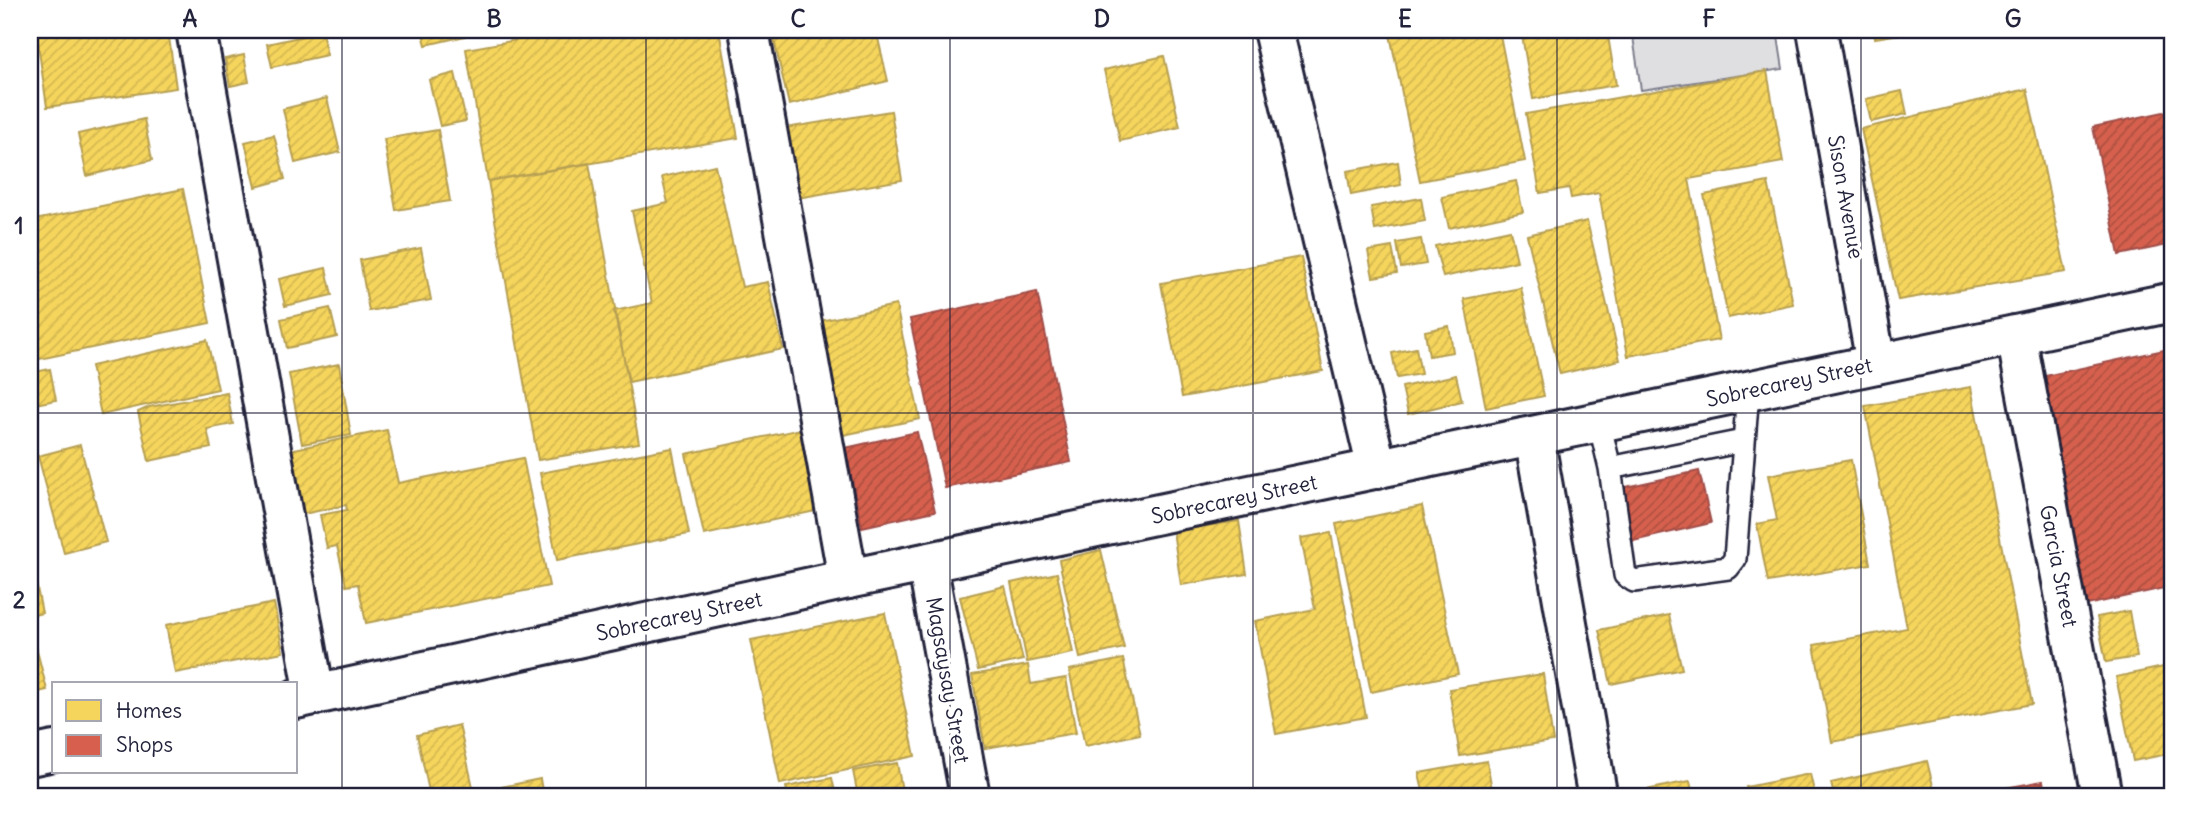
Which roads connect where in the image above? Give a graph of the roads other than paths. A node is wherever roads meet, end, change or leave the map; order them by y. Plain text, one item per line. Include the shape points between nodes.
1 (196, 30) edge
2 (749, 30) edge
3 (1273, 30) edge
4 (1816, 30) edge
5 (2173, 302) edge
6 (2016, 335) junction
7 (1876, 364) junction
8 (1748, 391) junction
9 (1599, 422) junction
10 (1534, 436) junction
11 (1743, 441) junction
12 (1377, 468) junction
13 (1610, 468) junction
14 (927, 563) junction
15 (848, 579) junction
16 (305, 697) edge
17 (52, 751) edge
18 (30, 756) edge
19 (1597, 793) dead end
20 (970, 796) edge
21 (2102, 796) edge

1 - 16 street
2 - 15 street
3 - 12 street
4 - 7 street, Sison Avenue
5 - 6 street, Sobrecarey Street
6 - 7 street, Sobrecarey Street
6 - 21 street, Garcia Street
7 - 8 street, Sobrecarey Street
8 - 9 street, Sobrecarey Street
8 - 11 lane
9 - 10 street, Sobrecarey Street
9 - 13 lane
10 - 12 street, Sobrecarey Street
10 - 19 street
11 - 13 lane
11 - 13 lane via 1735,559 1728,568 1629,579
12 - 14 street, Sobrecarey Street
14 - 15 street, Sobrecarey Street
14 - 20 street, Magsaysay Street
15 - 16 street, Sobrecarey Street
17 - 18 street

